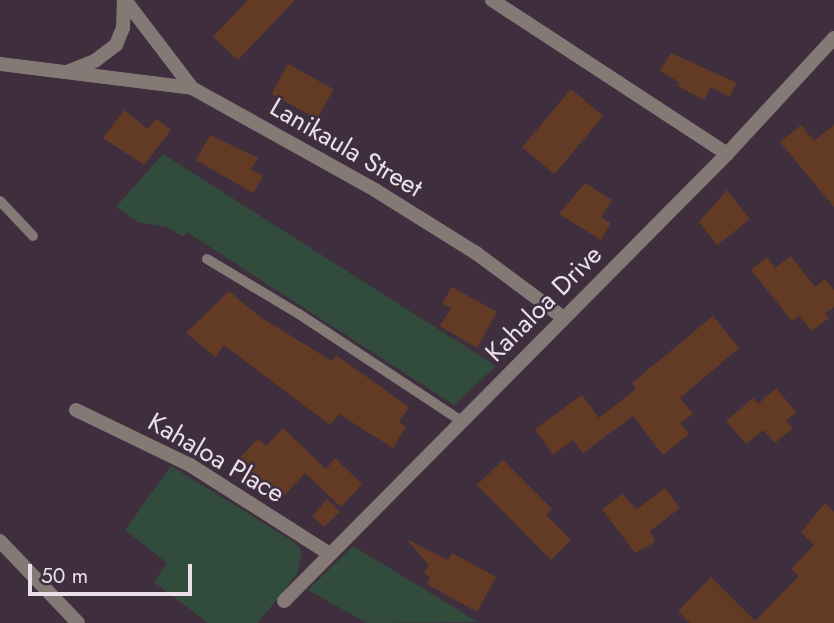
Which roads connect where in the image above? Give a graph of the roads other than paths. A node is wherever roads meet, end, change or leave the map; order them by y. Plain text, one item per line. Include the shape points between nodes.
1 (124, 0) edge
2 (492, 0) edge
3 (834, 38) edge
4 (0, 64) edge
5 (64, 74) junction
6 (192, 88) junction
7 (727, 154) junction
8 (0, 201) edge
9 (33, 236) dead end
10 (207, 259) dead end
11 (564, 318) junction
12 (76, 410) dead end
13 (461, 421) junction
14 (0, 541) edge
15 (328, 554) junction
16 (284, 601) dead end
17 (78, 623) edge

1 - 5 street via 124,28 116,45 96,61
1 - 6 street, Lanikaula Street
2 - 7 street
3 - 7 street, Kahaloa Drive
4 - 5 street
5 - 6 street
6 - 11 street, Lanikaula Street via 454,239
7 - 11 street, Kahaloa Drive
8 - 9 lane
10 - 13 lane
11 - 13 street, Kahaloa Drive
12 - 15 street, Kahaloa Place via 190,465
13 - 15 street, Kahaloa Drive
14 - 17 street
15 - 16 street, Kahaloa Drive

